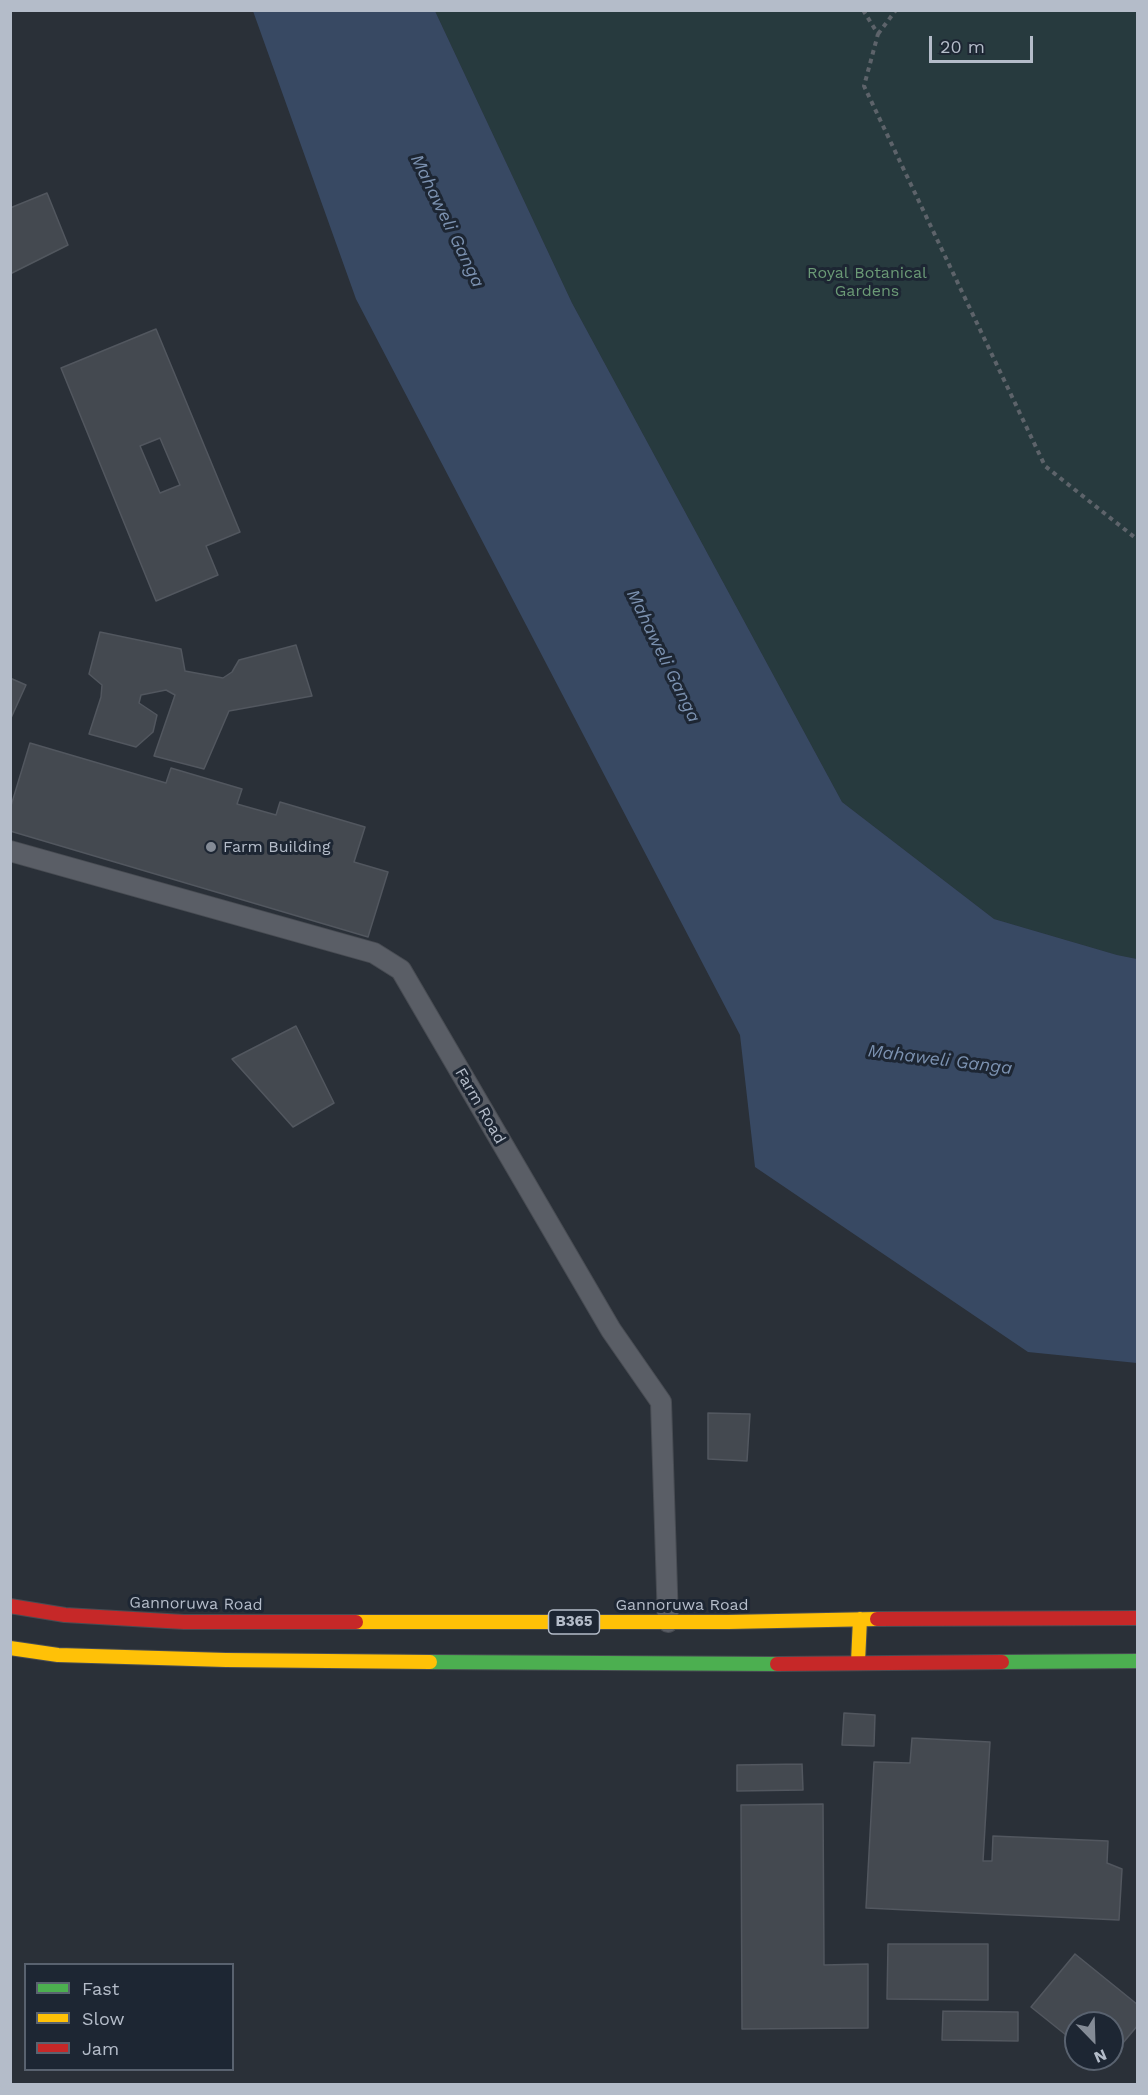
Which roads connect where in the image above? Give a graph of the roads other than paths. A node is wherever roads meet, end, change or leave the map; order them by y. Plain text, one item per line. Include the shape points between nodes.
1 (10, 851) edge
2 (10, 1606) edge
3 (1137, 1618) edge
4 (860, 1619) junction
5 (668, 1622) junction
6 (10, 1648) edge
7 (1137, 1661) edge
8 (858, 1662) junction

1 - 5 lane, Farm Road via 374,953 401,970 611,1330 661,1402
2 - 5 main road, Gannoruwa Road / B365 via 65,1615 184,1622
3 - 4 main road, Gannoruwa Road / B365
4 - 5 main road, Gannoruwa Road / B365
4 - 8 main road
6 - 8 main road via 68,1656 215,1660
7 - 8 main road

